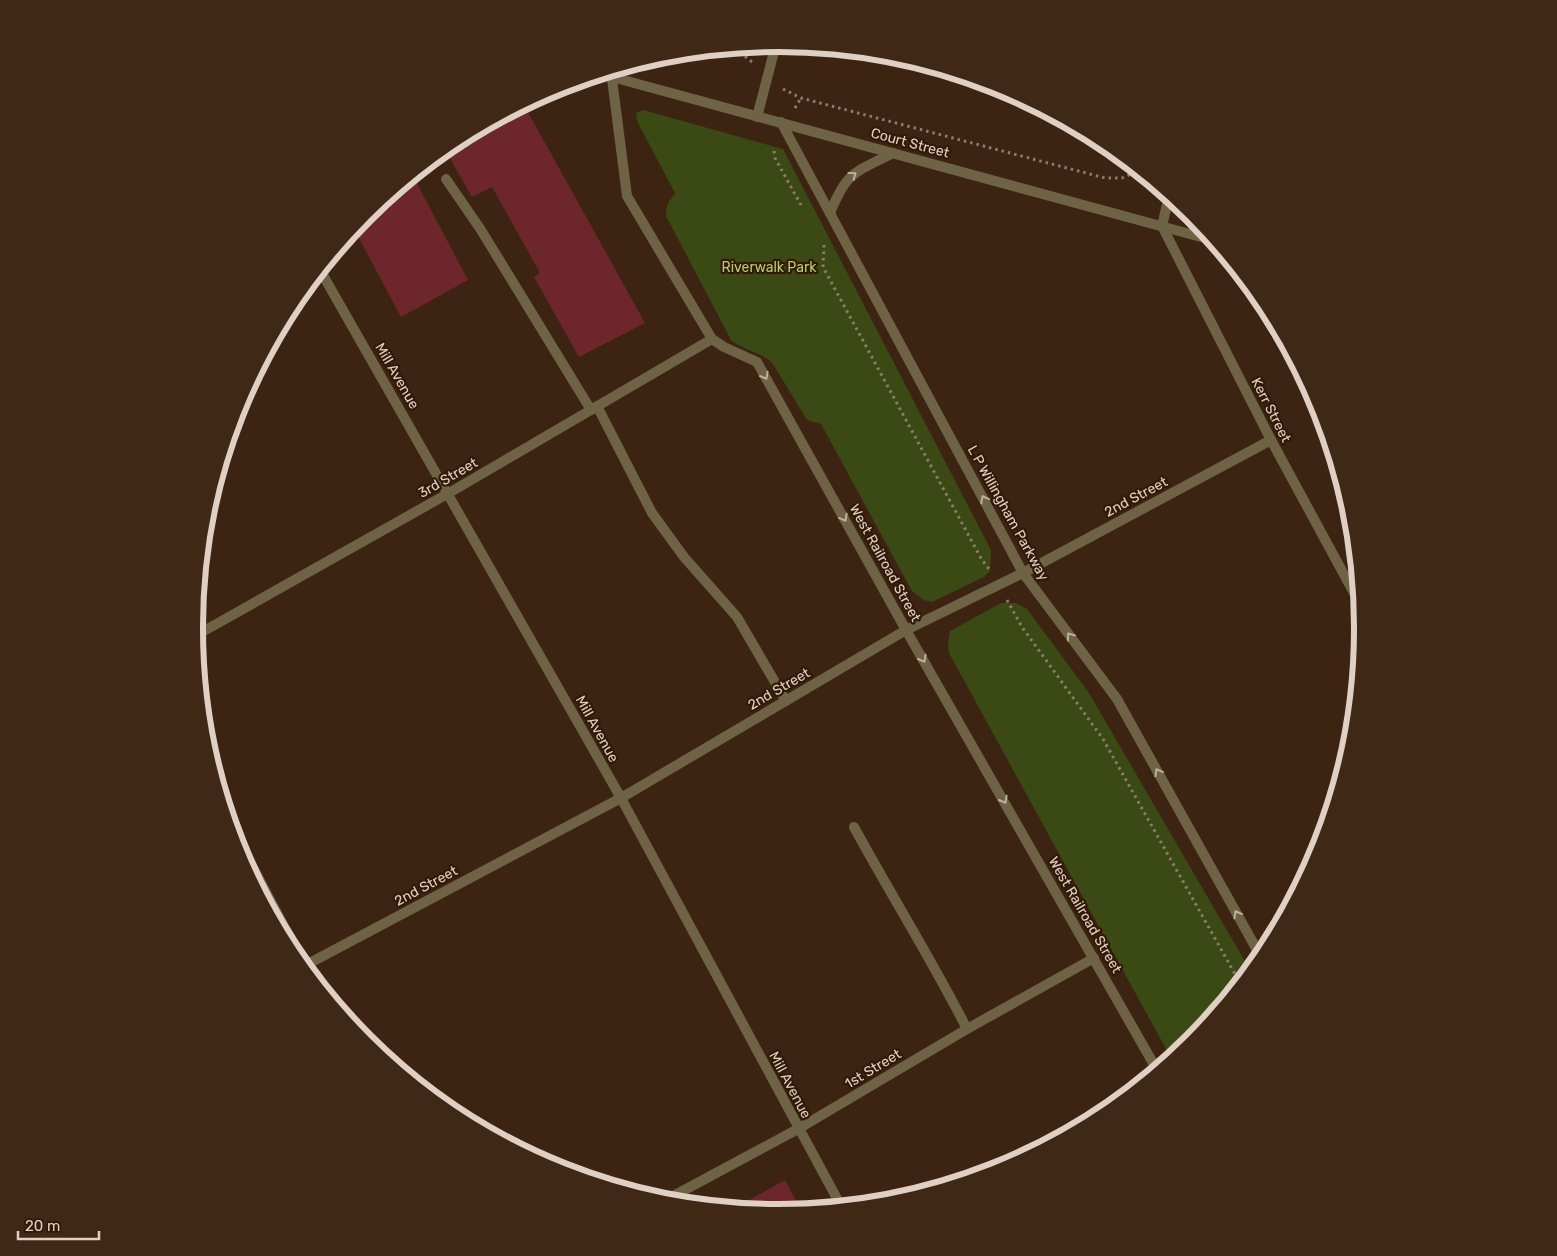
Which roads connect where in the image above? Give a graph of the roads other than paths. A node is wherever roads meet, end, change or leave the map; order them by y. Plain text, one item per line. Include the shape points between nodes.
1 (774, 52) edge
2 (616, 76) edge
3 (608, 79) edge
4 (757, 116) junction
5 (781, 122) junction
6 (893, 153) junction
7 (446, 179) dead end
8 (1167, 204) edge
9 (830, 213) junction
10 (1162, 226) junction
11 (1199, 236) edge
12 (324, 276) edge
13 (712, 339) junction
14 (594, 408) junction
15 (1271, 440) junction
16 (449, 493) junction
17 (1023, 573) junction
18 (1353, 591) edge
19 (906, 630) junction
20 (203, 631) edge
21 (786, 701) junction
22 (621, 798) junction
23 (854, 827) dead end
24 (1256, 949) edge
25 (1094, 958) junction
26 (311, 964) edge
27 (967, 1029) junction
28 (1154, 1064) edge
29 (798, 1129) junction
30 (677, 1194) edge
31 (838, 1200) edge

1 - 4 street
2 - 4 street, Court Street
3 - 13 street, West Railroad Street via 627,196
4 - 5 street, Court Street
5 - 6 street, Court Street
5 - 9 street, L P Willingham Parkway
9 -> 6 street via 845,180
6 - 10 street, Court Street
7 - 14 street
8 - 10 street
17 -> 9 street, L P Willingham Parkway
10 - 11 street, Court Street
10 - 15 street, Kerr Street
12 - 16 street, Mill Avenue
13 - 14 street, 3rd Street
13 -> 19 street, West Railroad Street via 756,362
14 - 16 street, 3rd Street
14 - 21 street via 652,514 684,557 737,617
15 - 17 street, 2nd Street
15 - 18 street, Kerr Street
16 - 20 street, 3rd Street
16 - 22 street, Mill Avenue
17 - 19 street, 2nd Street
24 -> 17 street, L P Willingham Parkway via 1117,699
19 - 21 street, 2nd Street
19 -> 25 street, West Railroad Street
21 - 22 street, 2nd Street
22 - 26 street, 2nd Street
22 - 29 street, Mill Avenue
23 - 27 street via 917,940 937,969
25 - 27 street, 1st Street
25 - 28 street, West Railroad Street
27 - 29 street, 1st Street
29 - 30 street, 1st Street
29 - 31 street, Mill Avenue

